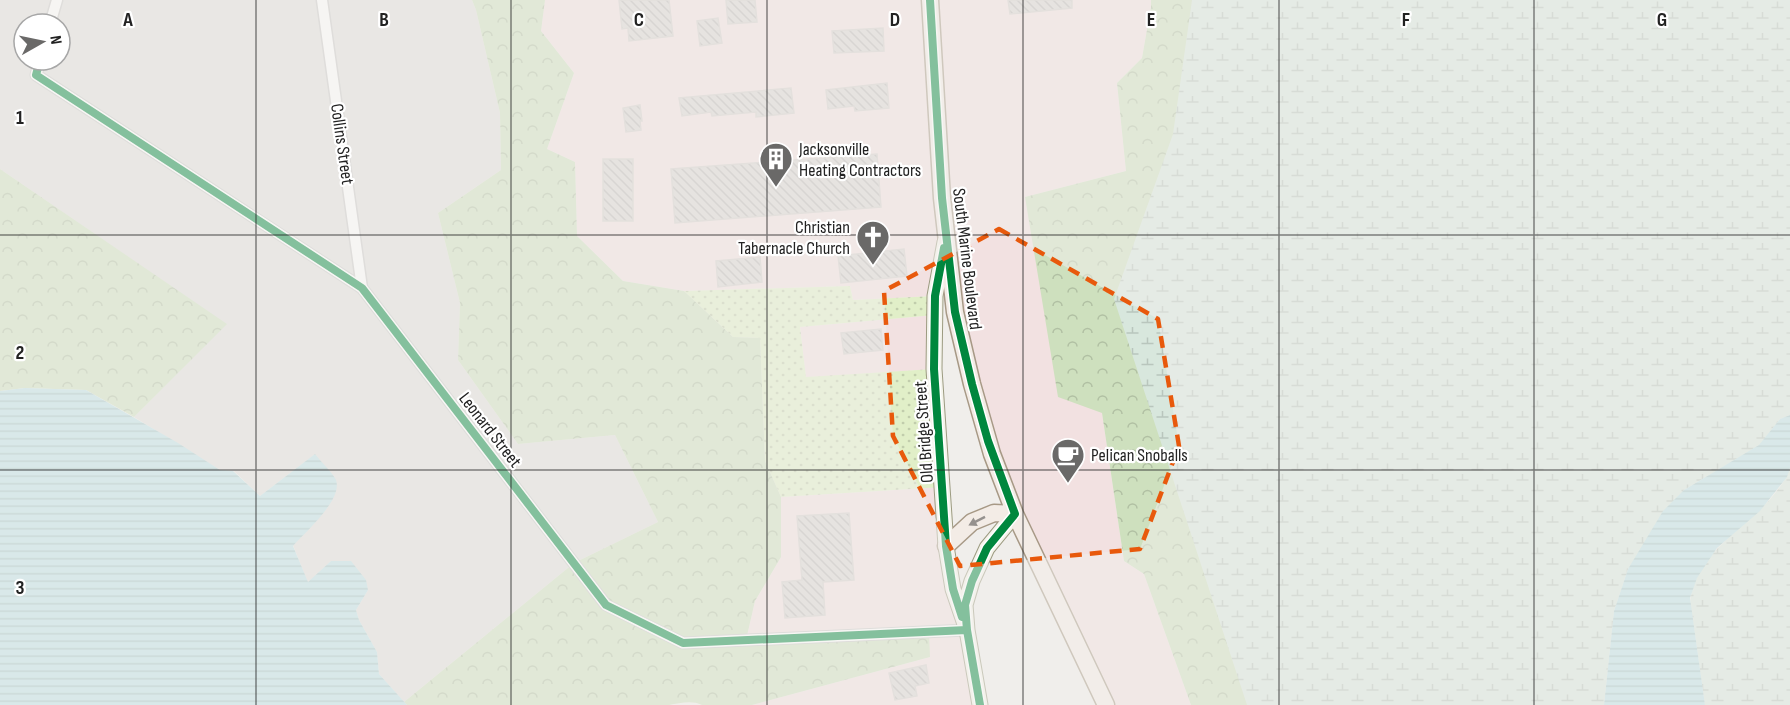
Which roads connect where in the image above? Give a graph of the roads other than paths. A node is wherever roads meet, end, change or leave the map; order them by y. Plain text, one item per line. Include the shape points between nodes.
1 (322, 0) edge
2 (930, 0) edge
3 (37, 72) edge
4 (947, 230) junction
5 (362, 288) junction
6 (1015, 514) junction
7 (946, 546) junction
8 (967, 630) junction
9 (980, 705) edge
10 (1106, 705) edge

1 - 5 street, Collins Street
2 - 4 main road, South Marine Boulevard
3 - 5 street, Leonard Street
4 - 6 main road, South Marine Boulevard via 955,312 972,384
4 - 7 main road, Old Bridge Street via 935,296 934,369
5 - 8 street, Leonard Street via 606,605 683,643
6 -> 7 main road via 994,513 972,522
6 - 8 main road, Old Bridge Street via 987,548 972,581 965,605
6 - 10 main road, South Marine Boulevard
7 - 8 main road, Old Bridge Street via 953,589
8 - 9 main road, Old Bridge Street

